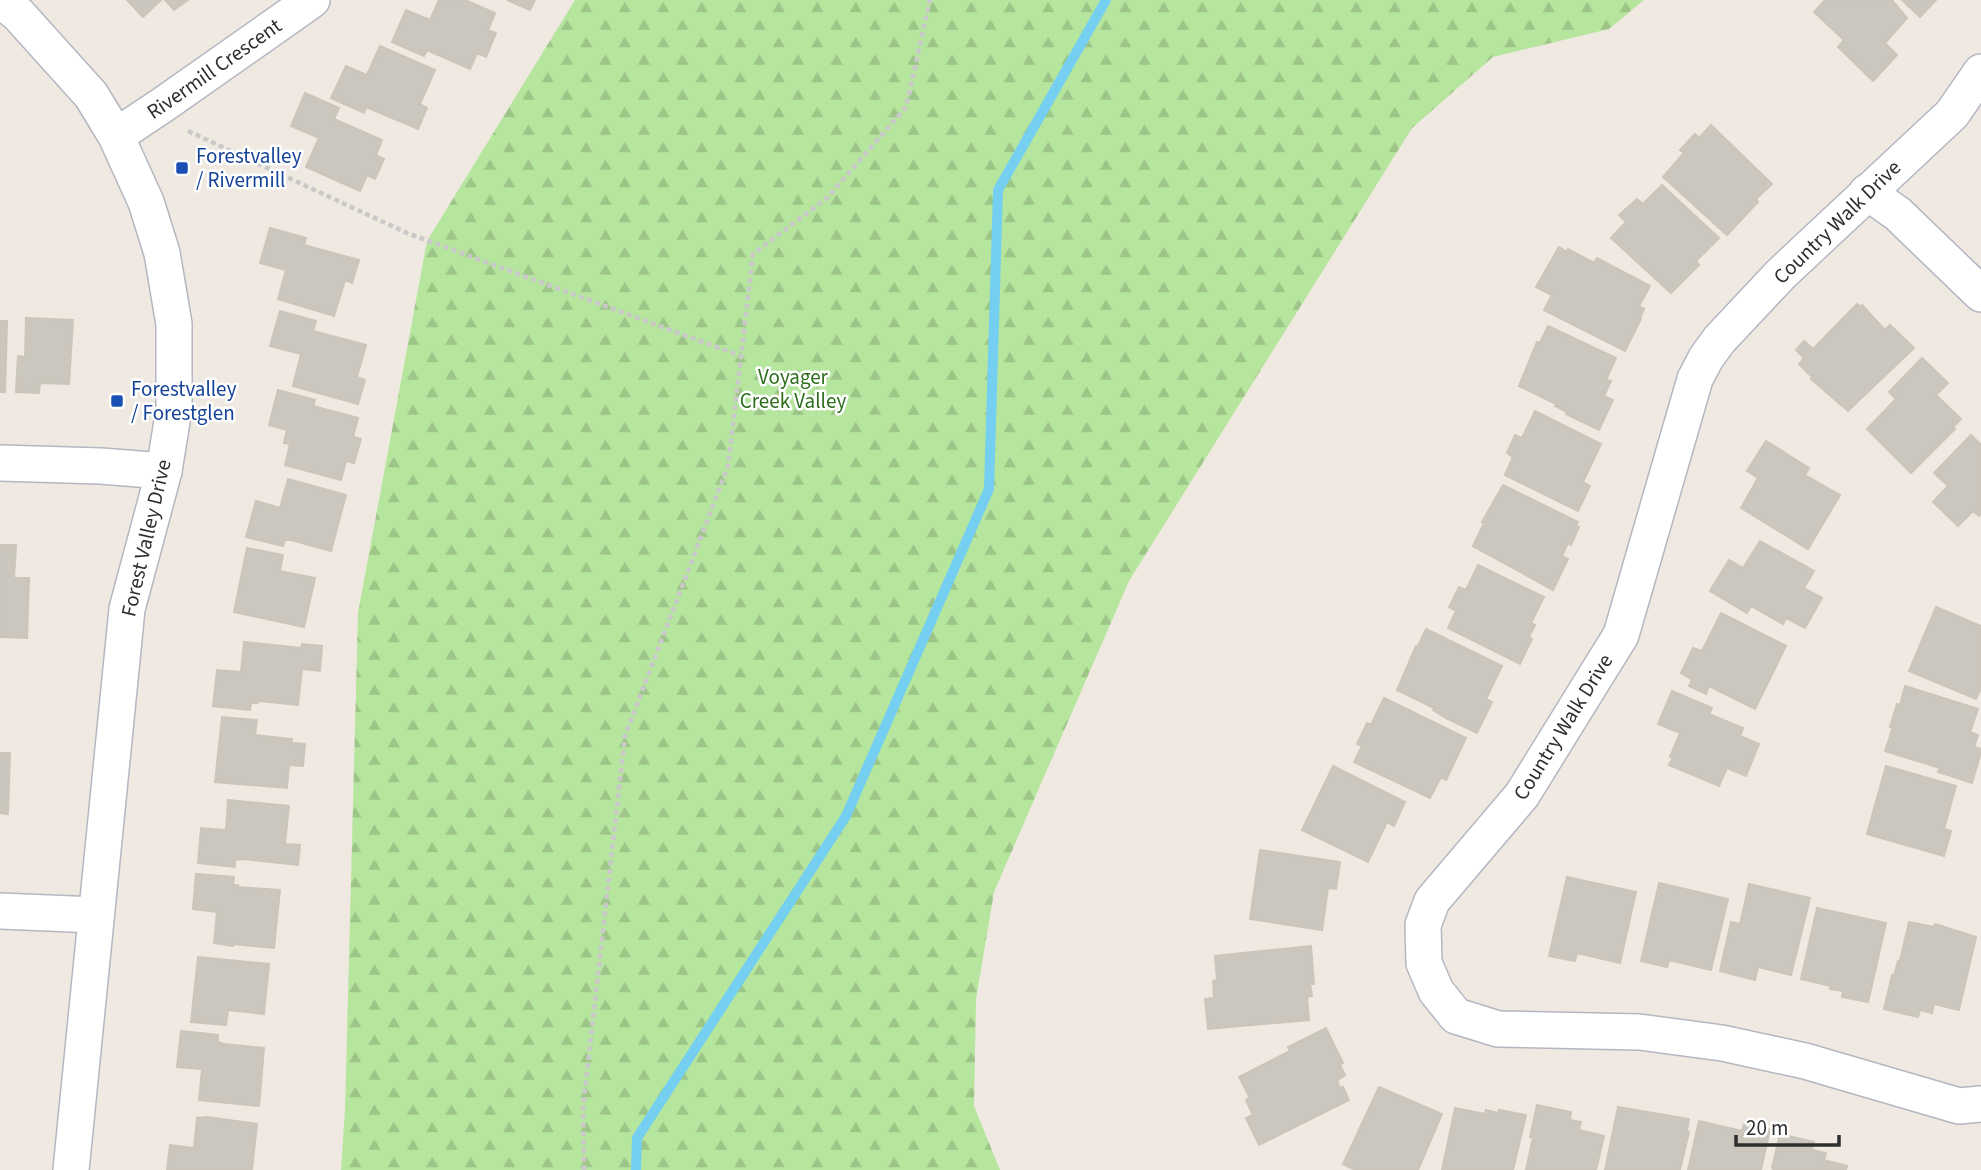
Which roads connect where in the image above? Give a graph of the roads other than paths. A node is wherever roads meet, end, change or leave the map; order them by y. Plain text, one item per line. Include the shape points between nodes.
1 (0, 0) edge
2 (312, 0) edge
3 (1981, 72) edge
4 (116, 136) junction
5 (1867, 192) junction
6 (1981, 294) edge
7 (0, 463) edge
8 (163, 471) junction
9 (0, 911) edge
10 (96, 915) junction
11 (1981, 1104) edge
12 (71, 1170) edge

1 - 4 street, Forest Valley Drive via 91,95
2 - 4 street, Rivermill Crescent
3 - 5 street, Country Walk Drive via 1952,114
4 - 8 street, Forest Valley Drive via 146,202 162,253 174,324 174,409
5 - 6 street via 1898,214
5 - 11 street, Country Walk Drive via 1781,274 1706,358 1695,379 1621,635 1522,795 1432,901 1423,925 1424,963 1436,991 1456,1016 1499,1029 1639,1032 1722,1043 1805,1061 1959,1106
7 - 8 street
8 - 10 street, Forest Valley Drive via 127,609
9 - 10 street
10 - 12 street, Forest Valley Drive

